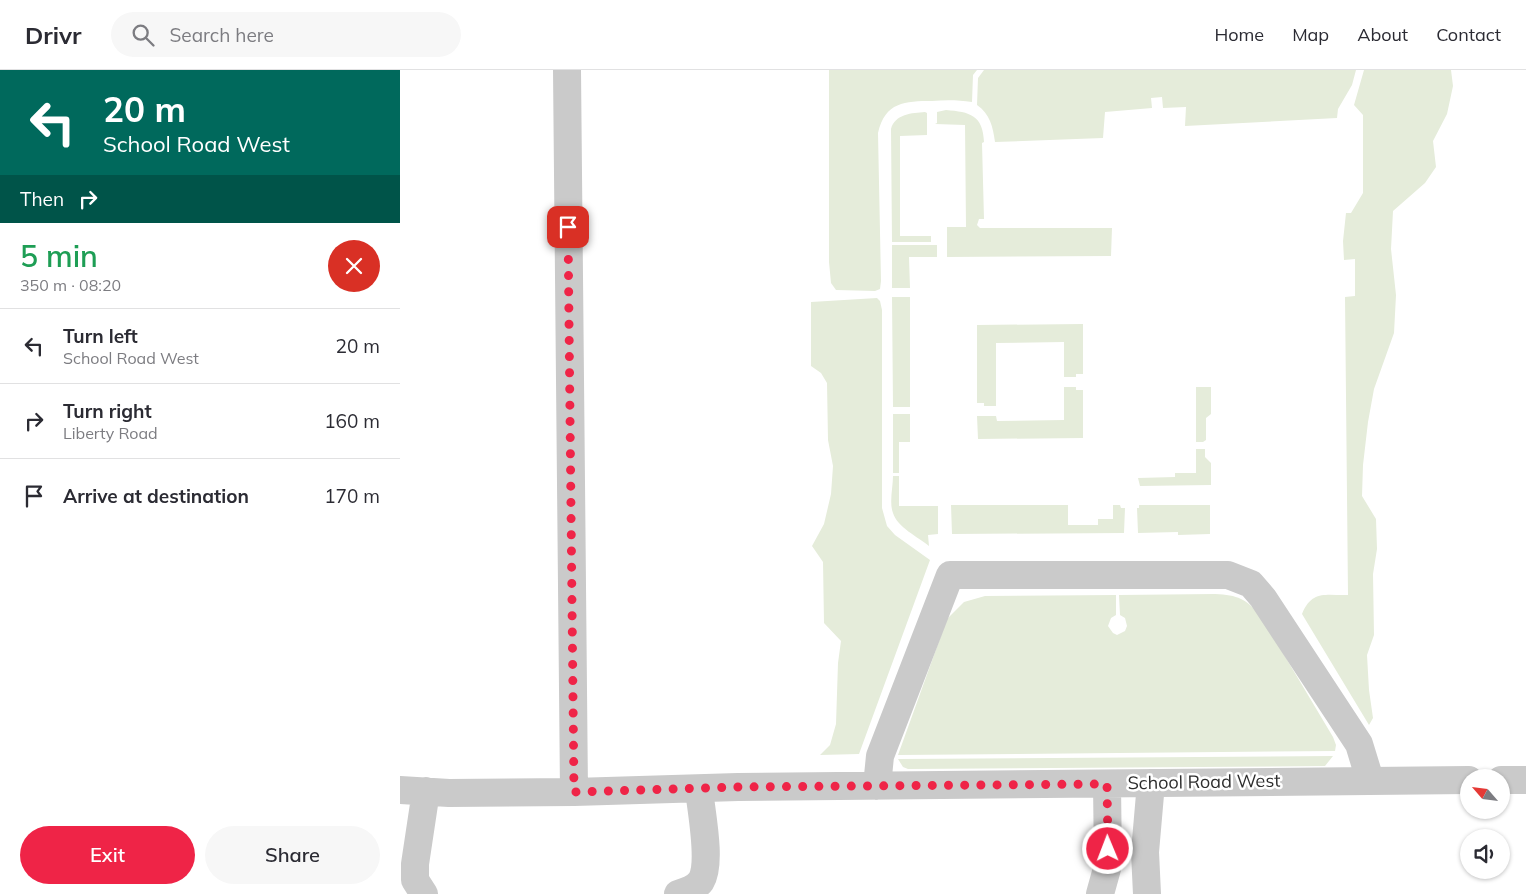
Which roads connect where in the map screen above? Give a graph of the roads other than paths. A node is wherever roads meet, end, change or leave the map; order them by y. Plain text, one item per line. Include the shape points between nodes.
1 (567, 70) edge
2 (1370, 780) junction
3 (1460, 780) edge
4 (1510, 780) edge
5 (1526, 780) edge
6 (1151, 783) junction
7 (1107, 784) junction
8 (878, 786) junction
9 (699, 789) junction
10 (413, 791) edge
11 (574, 792) junction
12 (417, 887) edge
13 (694, 890) edge
14 (1100, 894) edge
15 (1147, 894) edge

1 - 11 street
2 - 3 street, School Road West
2 - 6 street, School Road West
2 - 8 street via 1359,744 1251,584 1228,576 950,575 880,756
4 - 5 street
6 - 7 street, School Road West
6 - 15 street via 1145,852
7 - 8 street, School Road West
7 - 14 street via 1108,865
8 - 9 street, School Road West
9 - 11 street, School Road West
9 - 13 street via 706,859
10 - 11 street, School Road West
10 - 12 street

